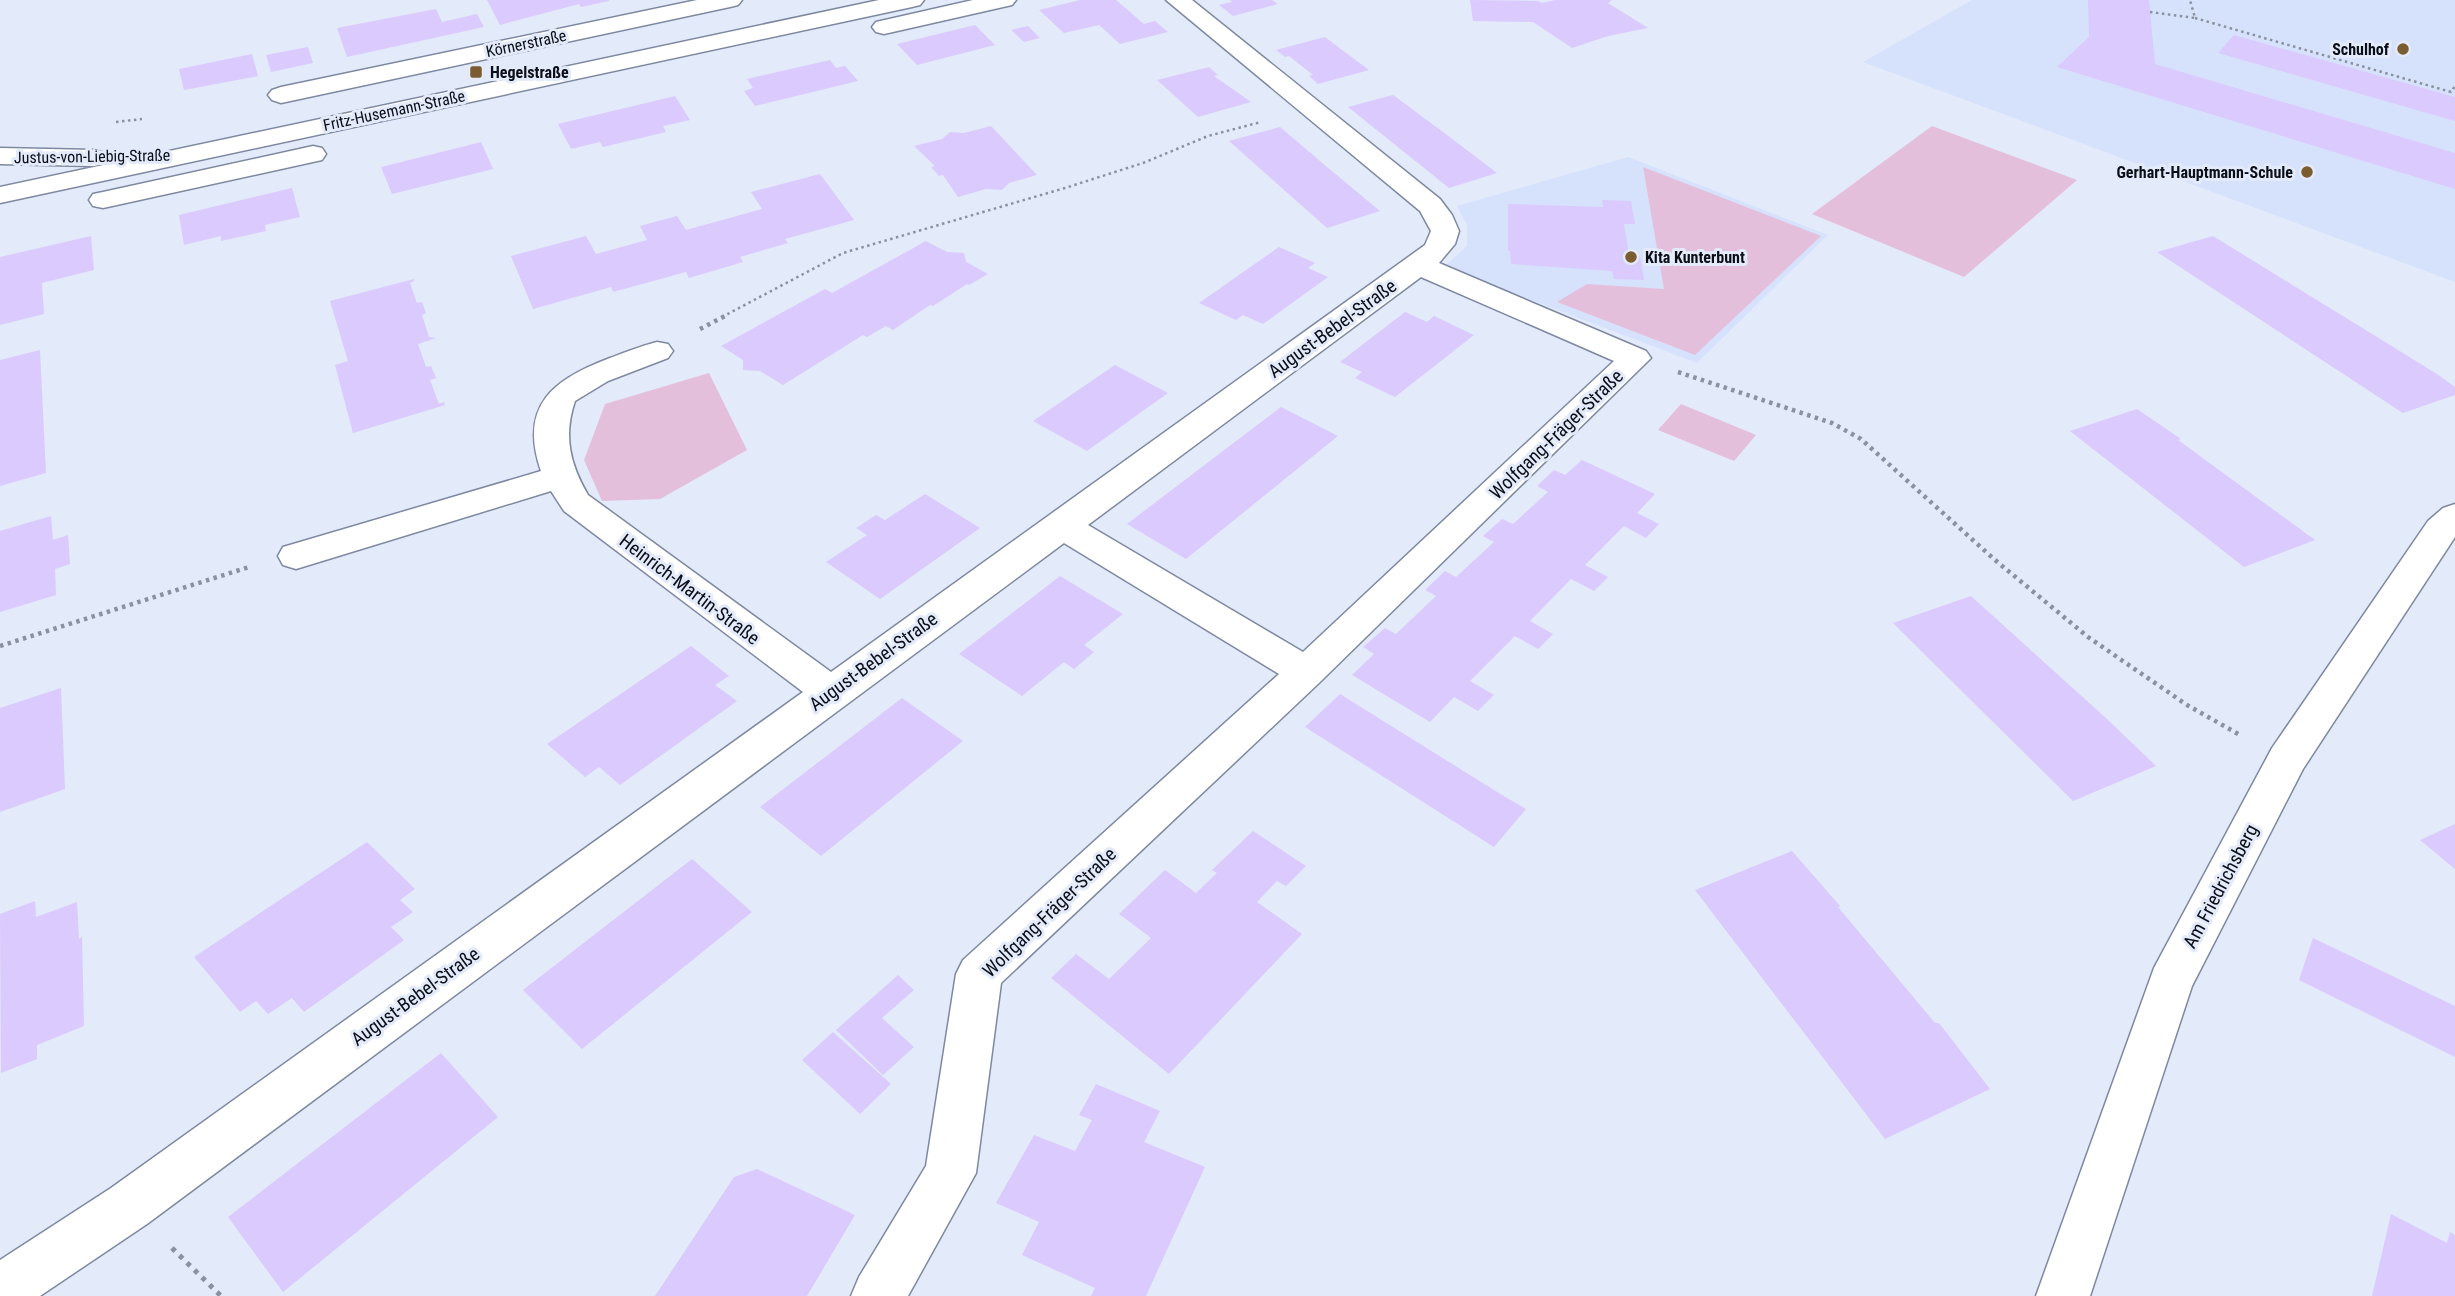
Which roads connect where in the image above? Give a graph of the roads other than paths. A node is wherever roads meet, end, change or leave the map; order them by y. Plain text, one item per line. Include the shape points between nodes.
1 (730, 0) edge
2 (912, 0) edge
3 (1004, 0) edge
4 (1178, 0) edge
5 (281, 95) dead end
6 (551, 102) dead end
7 (337, 149) dead end
8 (184, 154) junction
9 (0, 156) edge
10 (0, 195) edge
11 (103, 200) dead end
12 (1419, 265) junction
13 (657, 351) road end
14 (559, 477) junction
15 (2455, 516) edge
16 (1062, 525) junction
17 (296, 556) road end
18 (1306, 672) junction
19 (830, 692) junction
20 (0, 1291) edge
21 (878, 1296) edge
22 (2063, 1296) edge

1 - 5 street, Körnerstraße
2 - 8 street, Fritz-Husemann-Straße
3 - 6 street
4 - 12 street, August-Bebel-Straße via 1441,216 1446,229 1443,244
7 - 11 street, Fritz-Husemann-Straße
8 - 9 street, Justus-von-Liebig-Straße via 73,159
8 - 10 street, Fritz-Husemann-Straße
12 - 16 street, August-Bebel-Straße
12 - 18 street, Wolfgang-Fräger-Straße via 1635,358
13 - 14 street, Heinrich-Martin-Straße via 586,380 561,396 551,422 551,449
14 - 17 street
14 - 19 street, Heinrich-Martin-Straße via 576,503
15 - 22 street, Am Friedrichsberg via 2441,530 2287,759 2170,983
16 - 18 street
16 - 19 street, August-Bebel-Straße
18 - 21 street, Wolfgang-Fräger-Straße via 979,974 950,1173
19 - 20 street, August-Bebel-Straße via 129,1206

